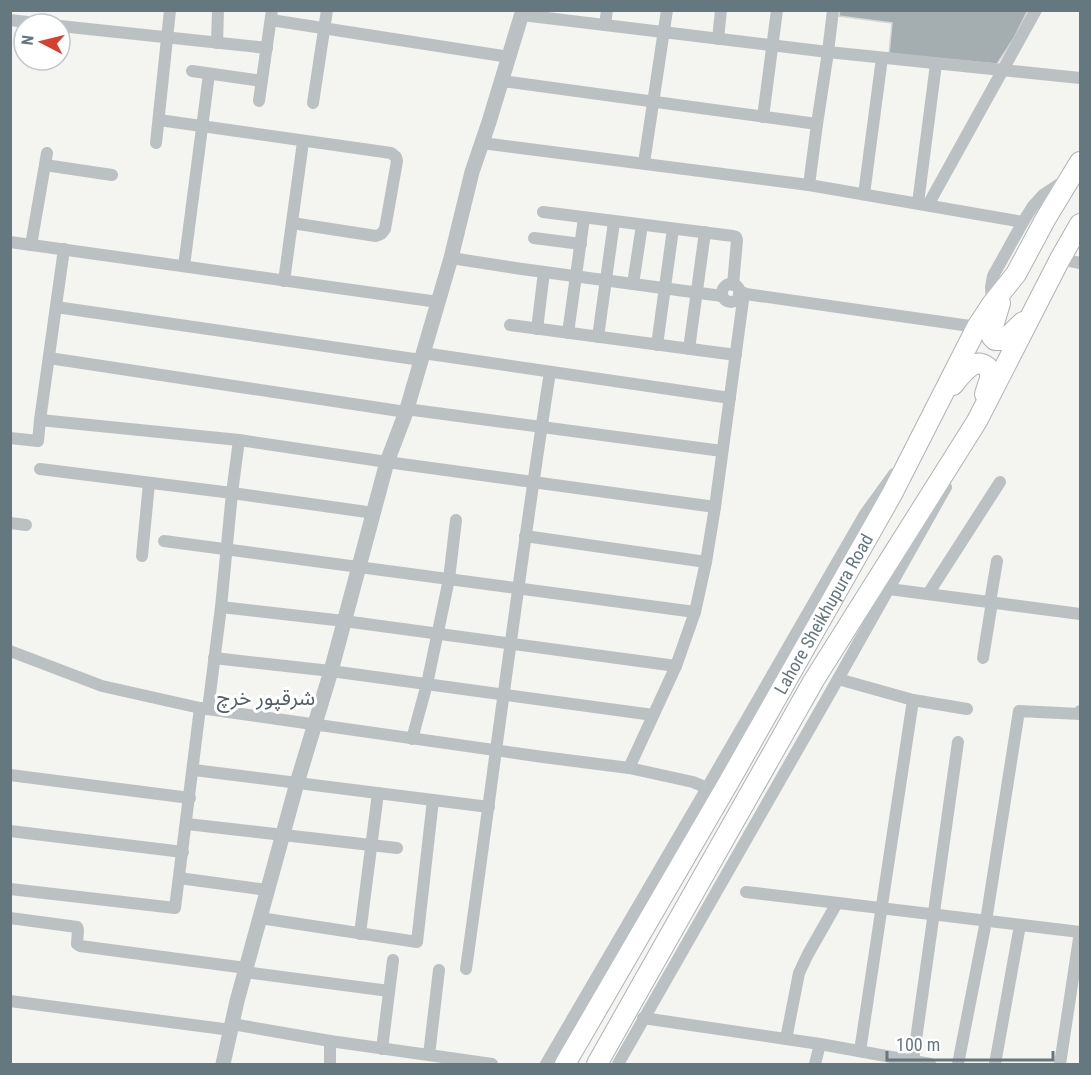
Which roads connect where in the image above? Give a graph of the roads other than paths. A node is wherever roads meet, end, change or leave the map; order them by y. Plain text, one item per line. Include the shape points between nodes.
1 (170, 10) edge
2 (218, 10) edge
3 (327, 10) edge
4 (607, 10) edge
5 (667, 10) edge
6 (721, 10) edge
7 (777, 10) edge
8 (833, 10) edge
9 (1036, 10) edge
10 (523, 13) edge
11 (550, 14) edge
12 (271, 15) edge
13 (605, 25) junction
14 (72, 27) edge
15 (325, 28) junction
16 (664, 32) junction
17 (168, 37) junction
18 (718, 39) junction
19 (217, 43) junction
20 (773, 46) junction
21 (267, 48) junction
22 (828, 52) junction
23 (509, 57) junction
24 (882, 58) junction
25 (936, 64) junction
26 (192, 71) dead end
27 (1003, 71) junction
28 (209, 74) junction
29 (1080, 78) edge
30 (262, 81) junction
31 (502, 81) junction
32 (259, 101) dead end
33 (652, 102) junction
34 (313, 103) dead end
35 (762, 117) junction
36 (159, 120) junction
37 (817, 124) junction
38 (202, 127) junction
39 (303, 142) junction
40 (482, 142) junction
41 (156, 143) dead end
42 (644, 163) junction
43 (1076, 168) edge
44 (112, 175) dead end
45 (809, 185) junction
46 (864, 194) junction
47 (923, 204) junction
48 (543, 212) dead end
49 (584, 218) junction
50 (614, 222) junction
51 (1023, 222) junction
52 (292, 223) junction
53 (1080, 224) edge
54 (642, 225) junction
55 (673, 229) junction
56 (705, 232) junction
57 (534, 238) dead end
58 (10, 242) edge
59 (580, 244) junction
60 (31, 245) junction
61 (64, 249) junction
62 (451, 258) junction
63 (1060, 259) junction
64 (1080, 263) edge
65 (184, 266) junction
66 (544, 272) junction
67 (576, 276) junction
68 (606, 280) junction
69 (284, 281) junction
70 (633, 284) junction
71 (664, 288) junction
72 (739, 290) junction
73 (696, 292) junction
74 (998, 296) junction
75 (438, 303) junction
76 (56, 307) junction
77 (1035, 309) junction
78 (510, 325) dead end
79 (977, 327) junction
80 (537, 329) junction
81 (568, 333) junction
82 (598, 338) junction
83 (657, 345) junction
84 (689, 349) junction
85 (736, 355) junction
86 (422, 357) junction
87 (49, 358) junction
88 (550, 372) junction
89 (729, 398) junction
90 (938, 403) junction
91 (406, 410) junction
92 (40, 420) junction
93 (977, 421) junction
94 (542, 427) junction
95 (10, 438) edge
96 (239, 440) junction
97 (915, 448) junction
98 (722, 451) junction
99 (387, 462) junction
100 (40, 469) dead end
101 (533, 481) junction
102 (1000, 482) dead end
103 (149, 483) junction
104 (232, 493) junction
105 (715, 507) junction
106 (374, 513) junction
107 (456, 520) dead end
108 (10, 523) edge
109 (26, 525) dead end
110 (525, 536) junction
111 (164, 541) dead end
112 (227, 549) junction
113 (142, 556) dead end
114 (706, 561) junction
115 (997, 561) dead end
116 (359, 567) junction
117 (449, 579) junction
118 (518, 587) junction
119 (889, 589) junction
120 (928, 594) junction
121 (991, 602) junction
122 (220, 607) junction
123 (694, 612) junction
124 (1080, 614) edge
125 (344, 621) junction
126 (437, 634) junction
127 (511, 644) junction
128 (10, 651) edge
129 (214, 658) junction
130 (983, 658) dead end
131 (676, 666) junction
132 (331, 671) junction
133 (838, 679) junction
134 (426, 684) junction
135 (504, 694) junction
136 (913, 700) junction
137 (204, 709) junction
138 (968, 709) dead end
139 (1080, 711) edge
140 (654, 715) junction
141 (315, 725) junction
142 (412, 739) junction
143 (958, 742) dead end
144 (497, 751) junction
145 (629, 768) junction
146 (194, 770) junction
147 (10, 775) edge
148 (297, 783) junction
149 (707, 788) junction
150 (378, 793) junction
151 (190, 798) junction
152 (433, 800) junction
153 (489, 807) junction
154 (186, 824) junction
155 (10, 831) edge
156 (283, 834) junction
157 (372, 845) junction
158 (397, 848) dead end
159 (183, 852) junction
160 (179, 878) junction
161 (10, 889) edge
162 (267, 890) junction
163 (746, 892) dead end
164 (837, 903) junction
165 (882, 908) junction
166 (934, 915) junction
167 (10, 918) edge
168 (260, 918) junction
169 (986, 921) junction
170 (1020, 925) junction
171 (1080, 932) edge
172 (360, 933) junction
173 (393, 960) dead end
174 (466, 969) dead end
175 (245, 970) junction
176 (439, 970) dead end
177 (389, 991) junction
178 (10, 1001) edge
179 (644, 1018) junction
180 (231, 1027) junction
181 (786, 1039) junction
182 (330, 1041) junction
183 (820, 1044) junction
184 (382, 1049) junction
185 (860, 1051) junction
186 (429, 1055) junction
187 (893, 1061) edge
188 (913, 1061) junction
189 (223, 1065) edge
190 (330, 1065) edge
191 (492, 1065) edge
192 (546, 1065) edge
193 (564, 1065) edge
194 (597, 1065) edge
195 (618, 1065) edge
196 (815, 1065) edge
197 (930, 1065) edge
198 (958, 1065) edge
199 (995, 1065) edge
200 (1060, 1065) edge

1 - 17 street
2 - 19 street
3 - 15 street
4 - 13 street
5 - 16 street
6 - 18 street
7 - 20 street
8 - 22 street
9 - 27 street
10 - 11 street
10 - 23 street
11 - 13 street
12 - 15 street
12 - 21 street
13 - 16 street
14 - 17 street
15 - 23 street
15 - 34 street
16 - 18 street
16 - 33 street
17 - 19 street
17 - 36 street
18 - 20 street
19 - 21 street
20 - 22 street
20 - 35 street
21 - 30 street
22 - 24 street
22 - 37 street
23 - 31 street
24 - 25 street
24 - 46 street
25 - 27 street
25 - 47 street
26 - 28 street
27 - 29 street
27 - 47 street
28 - 30 street
28 - 38 street
30 - 32 street
31 - 33 street
31 - 40 street
33 - 35 street
33 - 42 street
35 - 37 street
36 - 38 street
36 - 41 street
37 - 45 street
38 - 39 street
38 - 65 street
39 - 52 street
39 - 52 street via 391,153 397,160 381,234
40 - 42 street
40 - 62 street
42 - 45 street
43 - 51 street via 1043,195
43 - 74 highway, Lahore Sheikhupura Road via 1016,274
44 - 60 street via 46,159
45 - 46 street
46 - 47 street
47 - 51 street
48 - 49 street
49 - 50 street
49 - 59 street
50 - 54 street
50 - 68 street
51 - 74 street via 993,276 991,286
52 - 69 street
53 - 63 highway, Lahore Sheikhupura Road
54 - 55 street
54 - 70 street
55 - 56 street
55 - 71 street
56 - 72 street via 736,237
56 - 73 street
57 - 59 street
58 - 60 street
59 - 67 street
60 - 61 street
61 - 65 street
61 - 76 street
62 - 66 street
62 - 75 street
63 - 64 street
63 - 77 highway, Lahore Sheikhupura Road
65 - 69 street
66 - 67 street
66 - 80 street
67 - 68 street
67 - 81 street
68 - 70 street
68 - 82 street
69 - 75 street
70 - 71 street
71 - 73 street
71 - 83 street
72 - 73 street via 737,299 730,302 722,296
72 - 79 street
72 - 85 street
73 - 84 street
74 - 77 highway via 991,333 995,340 1004,340
74 - 79 highway, Lahore Sheikhupura Road
75 - 86 street
76 - 86 street
76 - 87 street
77 - 93 highway, Lahore Sheikhupura Road
78 - 80 street
79 - 90 highway, Lahore Sheikhupura Road
80 - 81 street
81 - 82 street
82 - 83 street
83 - 84 street
84 - 85 street
85 - 89 street
86 - 88 street
86 - 91 street
87 - 91 street
87 - 92 street
88 - 89 street
88 - 94 street
89 - 98 street
90 - 93 highway via 967,368 984,364 990,370 990,379
90 - 97 highway, Lahore Sheikhupura Road
91 - 94 street
91 - 99 street
92 - 95 street via 38,441
92 - 96 street
93 - 119 street via 956,469
93 - 194 highway, Lahore Sheikhupura Road via 814,680
94 - 98 street
94 - 101 street
96 - 99 street
96 - 104 street
97 - 149 street via 865,513
97 - 193 highway, Lahore Sheikhupura Road via 730,780
98 - 105 street
99 - 101 street
99 - 106 street
100 - 103 street
101 - 105 street
101 - 110 street
102 - 120 street
103 - 104 street
103 - 113 street
104 - 106 street
104 - 112 street
105 - 114 street
106 - 116 street
107 - 117 street
108 - 109 street
110 - 114 street
110 - 118 street
111 - 112 street
112 - 116 street
112 - 122 street
114 - 123 street
115 - 121 street
116 - 117 street
116 - 125 street
117 - 118 street
117 - 126 street
118 - 123 street
118 - 127 street
119 - 120 street
119 - 133 street
120 - 121 street
121 - 124 street
121 - 130 street
122 - 125 street
122 - 129 street
123 - 131 street
125 - 126 street
125 - 132 street
126 - 127 street
126 - 134 street
127 - 131 street
127 - 135 street
128 - 137 street via 102,686
129 - 132 street
129 - 137 street
131 - 140 street
132 - 134 street
132 - 141 street
133 - 136 street
133 - 179 street
134 - 135 street
134 - 142 street
135 - 140 street
135 - 144 street
136 - 138 street
136 - 165 street
137 - 141 street
137 - 146 street
139 - 169 street via 1019,711
140 - 145 street
141 - 142 street
141 - 148 street
142 - 144 street
143 - 166 street
144 - 145 street
144 - 153 street
145 - 149 street
146 - 148 street
146 - 151 street
147 - 151 street
148 - 150 street
148 - 156 street
149 - 192 street
150 - 152 street
150 - 157 street
151 - 154 street
152 - 153 street
152 - 172 street via 417,942
153 - 174 street
154 - 156 street
154 - 159 street
155 - 159 street
156 - 157 street
156 - 162 street
157 - 158 street
157 - 172 street
159 - 160 street
160 - 161 street via 175,908
160 - 162 street
162 - 168 street
163 - 164 street
164 - 165 street
164 - 181 street via 799,973
165 - 166 street
165 - 185 street
166 - 169 street
166 - 188 street
167 - 175 street via 77,927 80,946
168 - 172 street
168 - 175 street
169 - 170 street
169 - 198 street
170 - 171 street
170 - 199 street
171 - 200 street
173 - 177 street
175 - 177 street
175 - 180 street
176 - 186 street
177 - 184 street
178 - 180 street
179 - 181 street
179 - 195 street
180 - 182 street
180 - 189 street
181 - 183 street
182 - 184 street
182 - 190 street
183 - 185 street
183 - 196 street
184 - 186 street
185 - 187 street
186 - 191 street
187 - 188 street
188 - 197 street

